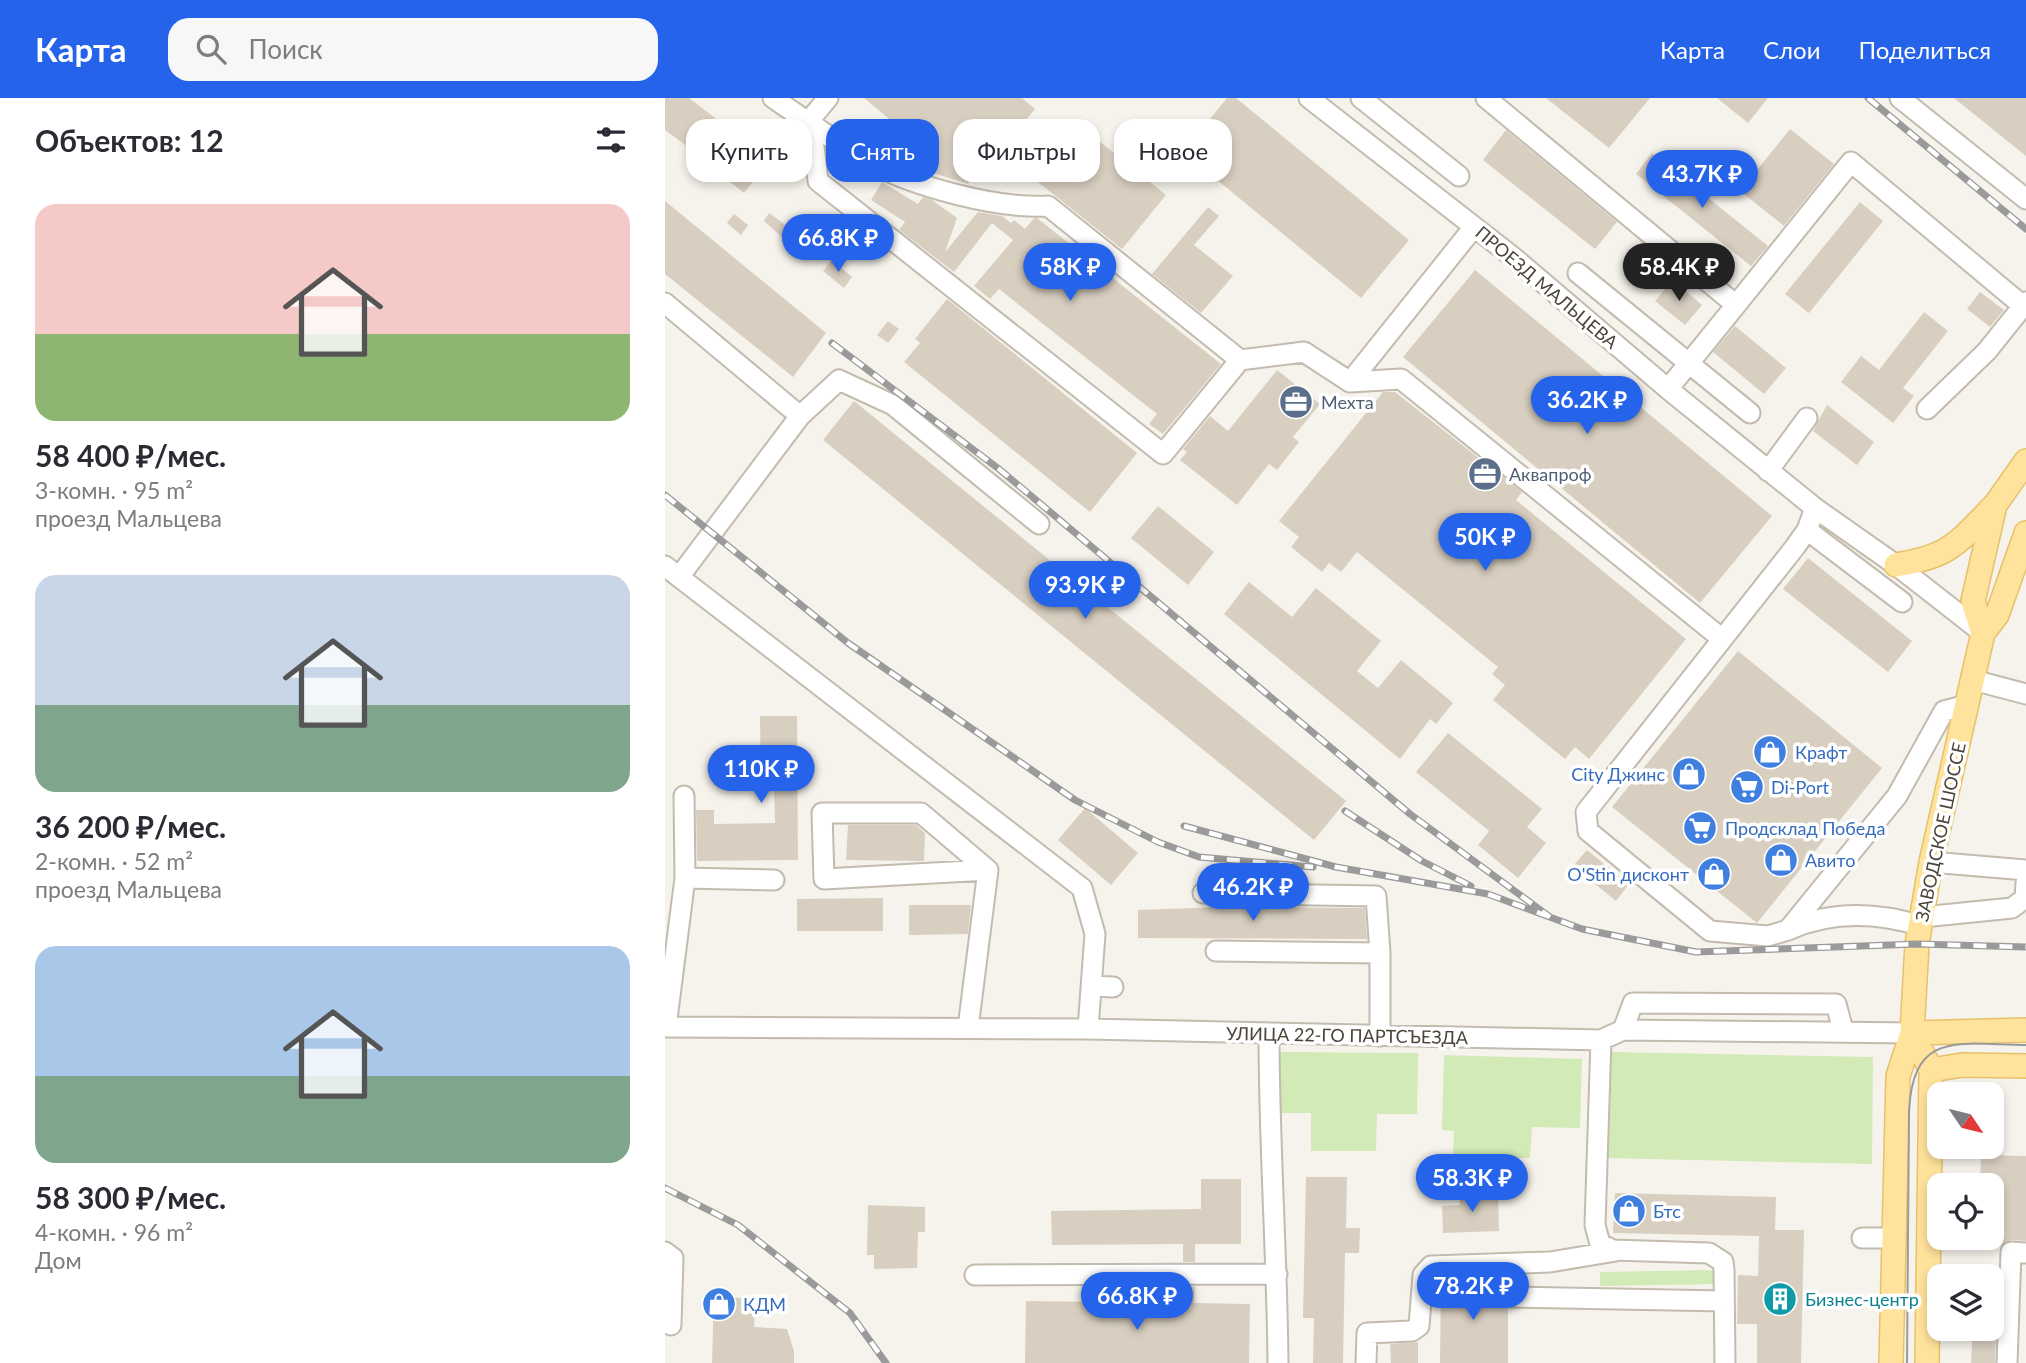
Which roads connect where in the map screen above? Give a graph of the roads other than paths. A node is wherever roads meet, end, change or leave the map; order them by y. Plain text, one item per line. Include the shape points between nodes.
1 (773, 98) edge
2 (828, 98) edge
3 (1309, 98) edge
4 (1361, 98) edge
5 (1486, 98) edge
6 (1900, 98) edge
7 (804, 119) edge
8 (810, 119) edge
9 (812, 125) edge
10 (814, 146) dead end
11 (1459, 176) dead end
12 (2026, 199) edge
13 (1475, 227) junction
14 (1579, 274) dead end
15 (665, 303) edge
16 (2024, 304) edge
17 (1735, 305) junction
18 (1240, 360) junction
19 (1688, 364) junction
20 (1350, 382) junction
21 (1668, 389) junction
22 (1927, 409) dead end
23 (1750, 413) dead end
24 (800, 416) junction
25 (1807, 418) dead end
26 (2026, 461) edge
27 (1768, 471) junction
28 (1995, 505) junction
29 (1815, 508) junction
30 (1039, 524) dead end
31 (1807, 530) junction
32 (2026, 533) edge
33 (1896, 565) junction
34 (672, 572) edge
35 (1902, 602) dead end
36 (1983, 633) junction
37 (1721, 638) junction
38 (1973, 680) junction
39 (2026, 695) edge
40 (1967, 705) junction
41 (684, 796) dead end
42 (1931, 862) junction
43 (988, 870) junction
44 (2026, 870) edge
45 (685, 878) junction
46 (774, 880) dead end
47 (2026, 883) edge
48 (1203, 892) dead end
49 (1922, 922) junction
50 (1788, 930) junction
51 (1216, 951) dead end
52 (1380, 953) junction
53 (1092, 986) junction
54 (1113, 987) dead end
55 (665, 1027) edge
56 (968, 1028) junction
57 (1089, 1029) junction
58 (1623, 1030) junction
59 (1843, 1030) junction
60 (2026, 1030) edge
61 (1912, 1033) junction
62 (1269, 1034) junction
63 (1380, 1036) junction
64 (1601, 1040) junction
65 (2026, 1066) edge
66 (1931, 1070) junction
67 (1862, 1238) dead end
68 (1894, 1238) junction
69 (1617, 1251) junction
70 (665, 1252) edge
71 (2026, 1253) edge
72 (1277, 1274) junction
73 (975, 1275) dead end
74 (1508, 1297) dead end
75 (1724, 1301) junction
76 (671, 1325) dead end
77 (1278, 1363) edge
78 (1366, 1363) edge
79 (1725, 1363) edge
80 (1891, 1363) edge
81 (1927, 1363) edge
82 (2007, 1363) edge

1 - 7 street
2 - 8 street
3 - 13 street, ПРОЕЗД МАЛЬЦЕВА
4 - 11 street
5 - 17 street
6 - 12 street
9 - 18 street via 871,163 912,182 1021,207 1048,206
10 - 18 street via 818,181 1163,454
13 - 20 street
13 - 21 street, ПРОЕЗД МАЛЬЦЕВА
14 - 19 street
15 - 24 street
16 - 17 street via 1851,162
16 - 22 street via 1987,351
17 - 19 street
18 - 20 street via 1304,352
19 - 21 street
19 - 23 street
20 - 37 street via 1401,379
21 - 27 street, ПРОЕЗД МАЛЬЦЕВА
24 - 30 street via 839,380 893,405
24 - 34 street
25 - 27 street
26 - 28 main road, ЗАВОДСКОЕ ШОССЕ
27 - 29 street, ПРОЕЗД МАЛЬЦЕВА
28 - 33 main road via 1949,550 1931,560
28 - 36 main road, ЗАВОДСКОЕ ШОССЕ via 1973,601
29 - 31 street
29 - 33 street, ПРОЕЗД МАЛЬЦЕВА
31 - 35 street
31 - 37 street
32 - 36 main road, ЗАВОДСКОЕ ШОССЕ via 1997,615
33 - 36 street, ПРОЕЗД МАЛЬЦЕВА
34 - 53 street via 1082,888 1095,934
36 - 38 main road, ЗАВОДСКОЕ ШОССЕ
37 - 50 street via 1586,813 1588,831 1710,930 1768,936
38 - 39 street
38 - 40 main road, ЗАВОДСКОЕ ШОССЕ
40 - 42 main road, ЗАВОДСКОЕ ШОССЕ
40 - 50 street via 1944,711 1897,796
41 - 45 street
42 - 44 street
42 - 49 main road, ЗАВОДСКОЕ ШОССЕ
43 - 43 street via 824,879 822,813 921,813
43 - 56 street
45 - 46 street
45 - 55 street
47 - 49 street via 2025,898 2012,908
48 - 52 street via 1376,896
49 - 50 street via 1890,916 1817,917
49 - 61 main road, ЗАВОДСКОЕ ШОССЕ
51 - 52 street
52 - 63 street
53 - 54 street
53 - 57 street
55 - 56 street, УЛИЦА 22-ГО ПАРТСЪЕЗДА
56 - 57 street, УЛИЦА 22-ГО ПАРТСЪЕЗДА
57 - 62 street, УЛИЦА 22-ГО ПАРТСЪЕЗДА
58 - 59 street, УЛИЦА 22-ГО ПАРТСЪЕЗДА
58 - 59 street via 1633,1003 1836,1004
58 - 64 street, УЛИЦА 22-ГО ПАРТСЪЕЗДА
59 - 61 street, УЛИЦА 22-ГО ПАРТСЪЕЗДА
60 - 61 main road, УЛИЦА 22-ГО ПАРТСЪЕЗДА
61 - 66 main road, ЗАВОДСКОЕ ШОССЕ
61 - 68 main road, ЗАВОДСКОЕ ШОССЕ via 1898,1076
62 - 63 street, УЛИЦА 22-ГО ПАРТСЪЕЗДА
62 - 72 street
63 - 64 street, УЛИЦА 22-ГО ПАРТСЪЕЗДА
64 - 69 street via 1595,1225 1600,1244
65 - 66 main road via 1962,1065
66 - 81 main road, ЗАВОДСКОЕ ШОССЕ
67 - 68 street
68 - 80 main road, ЗАВОДСКОЕ ШОССЕ
69 - 75 street via 1709,1253 1724,1270
69 - 78 street via 1550,1262 1431,1266 1423,1275 1419,1326 1412,1331 1367,1333
70 - 76 street via 673,1258
71 - 82 street via 2011,1252
72 - 73 street
72 - 77 street
74 - 75 street
75 - 79 street

